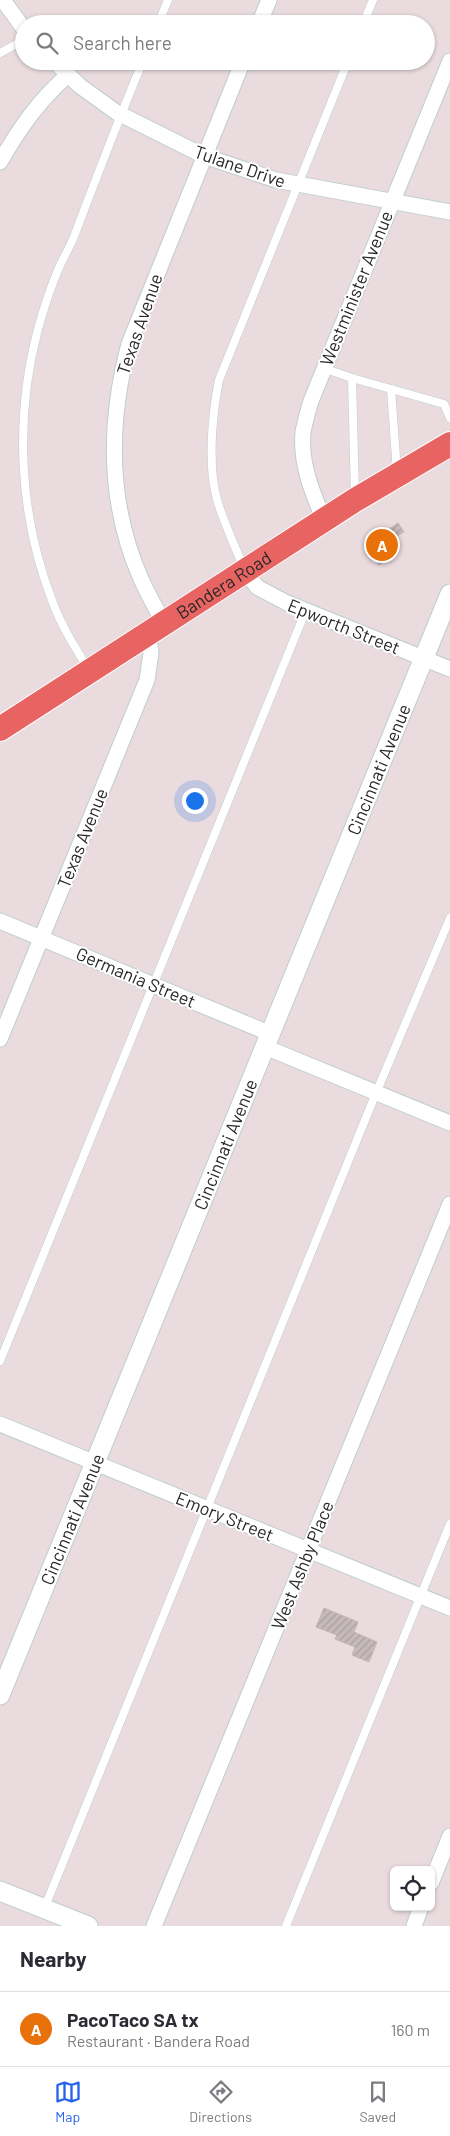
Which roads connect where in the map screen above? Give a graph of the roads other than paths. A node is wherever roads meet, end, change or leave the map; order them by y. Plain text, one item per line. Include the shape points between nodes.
1 (3, 0) edge
2 (168, 0) edge
3 (269, 0) edge
4 (373, 0) edge
5 (162, 15) edge
6 (263, 15) edge
7 (367, 15) edge
8 (15, 17) edge
9 (15, 45) edge
10 (0, 53) edge
11 (450, 60) edge
12 (63, 70) edge
13 (139, 70) edge
14 (239, 70) edge
15 (344, 70) edge
16 (68, 75) junction
17 (121, 115) junction
18 (204, 156) junction
19 (0, 162) edge
20 (297, 184) junction
21 (392, 201) junction
22 (450, 212) edge
23 (323, 368) junction
24 (352, 378) junction
25 (391, 389) junction
26 (450, 418) edge
27 (450, 444) edge
28 (397, 476) junction
29 (355, 500) junction
30 (324, 520) junction
31 (245, 571) junction
32 (450, 594) edge
33 (306, 610) junction
34 (156, 629) junction
35 (424, 658) junction
36 (450, 669) edge
37 (89, 671) junction
38 (1, 725) edge
39 (450, 918) edge
40 (0, 921) edge
41 (42, 938) junction
42 (152, 984) junction
43 (0, 1039) edge
44 (268, 1041) junction
45 (376, 1093) junction
46 (450, 1123) edge
47 (450, 1204) edge
48 (0, 1361) edge
49 (0, 1424) edge
50 (95, 1462) junction
51 (207, 1508) junction
52 (450, 1524) edge
53 (308, 1550) junction
54 (421, 1596) junction
55 (450, 1608) edge
56 (0, 1695) edge
57 (450, 1836) edge
58 (435, 1873) edge
59 (0, 1891) edge
60 (44, 1909) junction
61 (420, 1911) edge
62 (88, 1926) edge
63 (154, 1926) edge
64 (286, 1926) edge
65 (414, 1926) edge

1 - 8 street
2 - 5 lane
3 - 6 street
4 - 7 lane
9 - 10 lane
11 - 21 street, Westminister Avenue
12 - 16 street, Tulane Drive
13 - 17 lane
14 - 18 street, Texas Avenue
15 - 20 lane
16 - 17 street, Tulane Drive
16 - 19 street via 19,128
17 - 18 street, Tulane Drive
17 - 37 lane via 56,274 38,328 29,368 23,433 28,512 40,565 54,605
18 - 20 street, Tulane Drive
18 - 34 street, Texas Avenue via 128,344 115,410 114,478 118,505
20 - 21 street, Tulane Drive
20 - 31 lane via 219,380 214,404 211,434 218,501
21 - 22 street, Tulane Drive
21 - 23 street, Westminister Avenue
23 - 24 lane
23 - 30 street, Westminister Avenue via 311,401 303,446 311,491
24 - 25 lane
24 - 29 lane
25 - 26 lane via 444,404
25 - 28 lane
27 - 28 main road, Bandera Road
28 - 29 main road, Bandera Road
29 - 30 main road, Bandera Road
30 - 31 main road, Bandera Road
31 - 33 street, Epworth Street via 258,587
31 - 34 main road, Bandera Road
32 - 35 street, Cincinnati Avenue
33 - 35 street, Epworth Street
33 - 42 lane
34 - 37 main road, Bandera Road
34 - 41 street, Texas Avenue via 147,680
35 - 36 street, Epworth Street
35 - 44 street, Cincinnati Avenue
37 - 38 main road, Bandera Road
39 - 45 lane
40 - 41 street, Germania Street
41 - 42 street, Germania Street
41 - 43 street, Texas Avenue
42 - 44 street, Germania Street
42 - 48 lane
44 - 45 street, Germania Street
44 - 50 street, Cincinnati Avenue
45 - 46 street, Germania Street
45 - 51 lane
47 - 53 street, West Ashby Place
49 - 50 street, Emory Street
50 - 51 street, Emory Street
50 - 56 street, Cincinnati Avenue
51 - 53 street, Emory Street
51 - 60 lane
52 - 54 lane
53 - 54 street, Emory Street
53 - 63 street, West Ashby Place
54 - 55 street, Emory Street
54 - 64 lane
57 - 58 street
59 - 60 street
60 - 62 street
61 - 65 street

